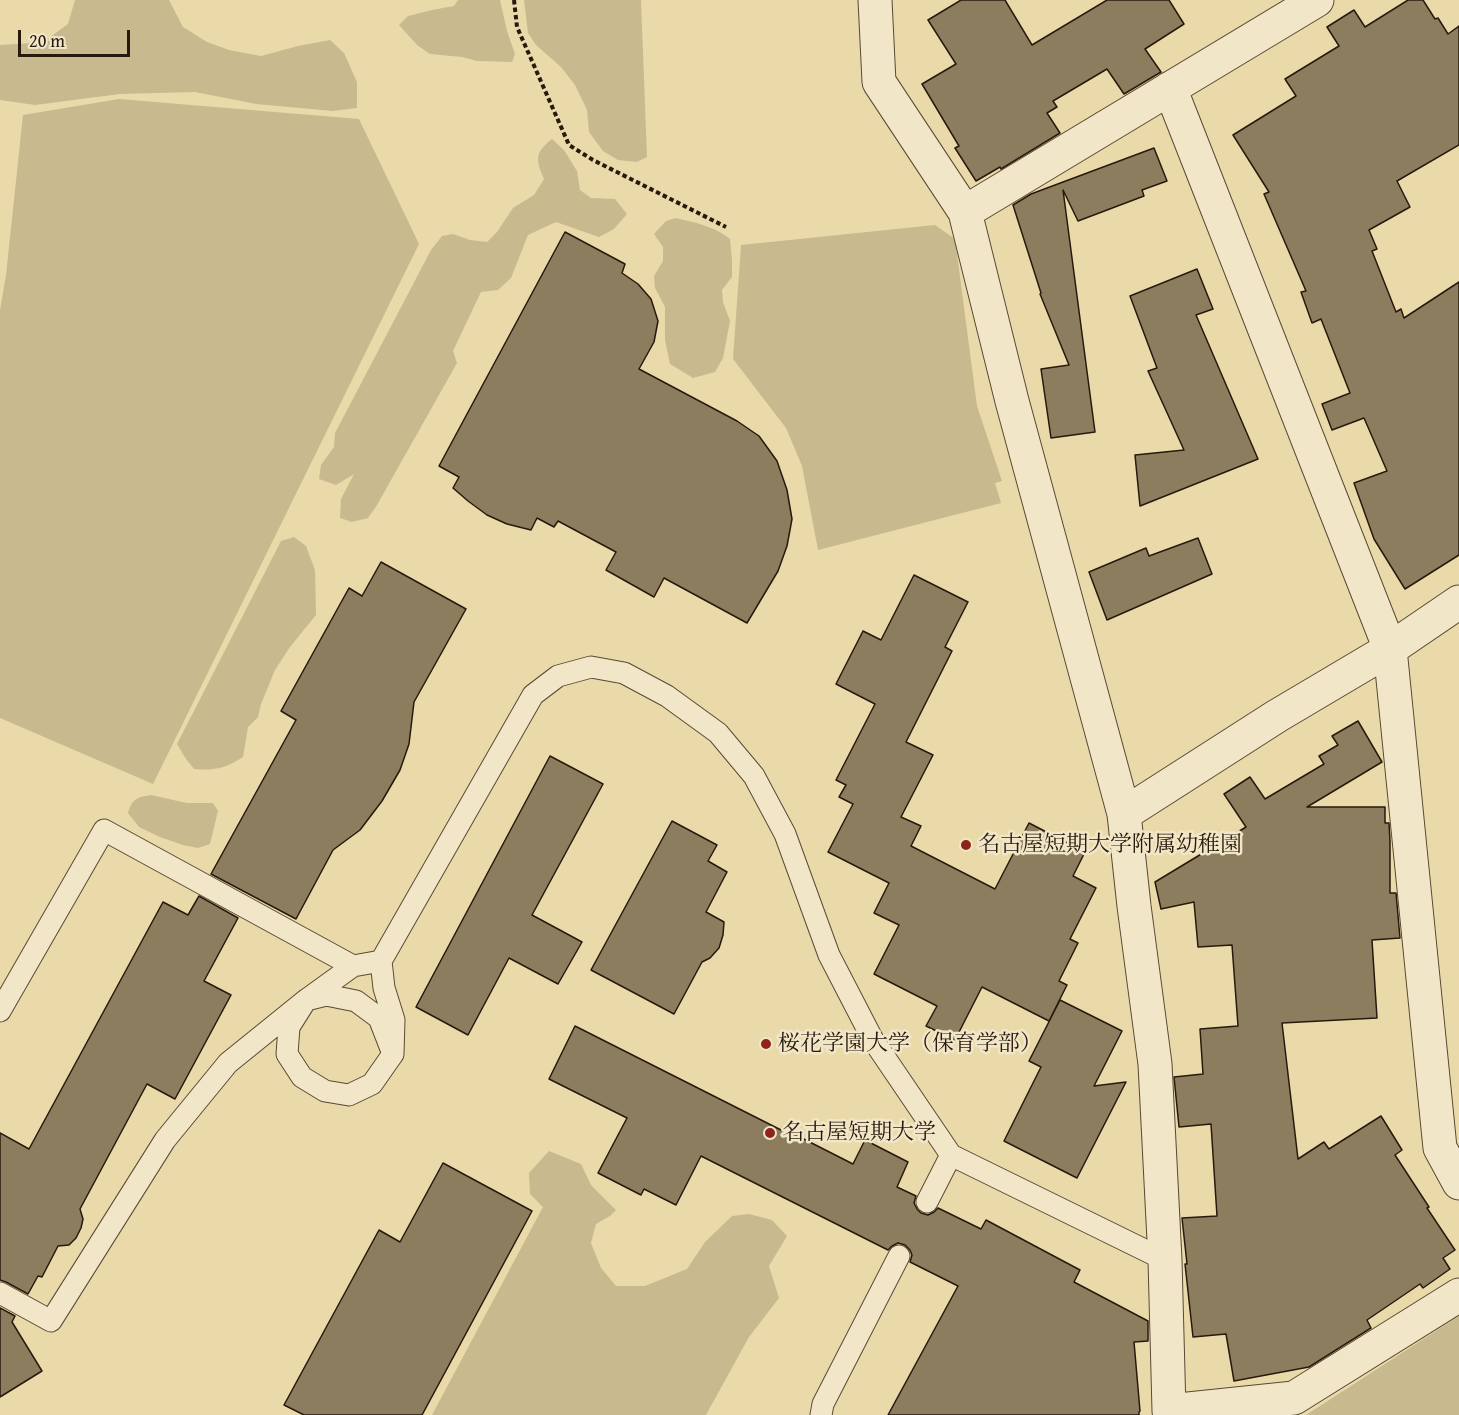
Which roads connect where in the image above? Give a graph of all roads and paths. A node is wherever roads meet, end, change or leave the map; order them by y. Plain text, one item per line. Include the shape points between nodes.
1 (514, 0) edge
2 (875, 0) edge
3 (1317, 0) edge
4 (1170, 88) junction
5 (965, 212) junction
6 (726, 227) dead end
7 (1459, 602) edge
8 (1390, 649) junction
9 (1124, 814) junction
10 (381, 962) junction
11 (353, 966) junction
12 (306, 1000) junction
13 (0, 1011) edge
14 (393, 1054) junction
15 (951, 1155) junction
16 (1459, 1183) edge
17 (927, 1202) dead end
18 (899, 1256) dead end
19 (1165, 1260) junction
20 (0, 1293) edge
21 (1459, 1295) edge
22 (1169, 1413) edge
23 (821, 1415) edge

1 - 6 path via 517,27 569,145
2 - 5 street via 879,82
3 - 4 street
4 - 5 street
4 - 8 street
5 - 9 street
7 - 8 street
8 - 9 street
8 - 16 street via 1440,1149
9 - 19 street via 1155,1064
10 - 11 lane
10 - 14 lane via 394,1020
10 - 15 lane via 533,695 558,676 591,667 624,673 667,696 718,733 754,776 785,834 829,955 873,1040
11 - 12 lane
11 - 13 lane via 104,830
12 - 14 lane via 326,995 356,1001 379,1018
12 - 14 lane via 289,1027 286,1054 302,1077 325,1091 349,1095 372,1084
12 - 20 lane via 228,1063 165,1140 51,1321
15 - 17 lane
15 - 19 lane
18 - 23 lane
19 - 22 street
21 - 22 street via 1294,1398

